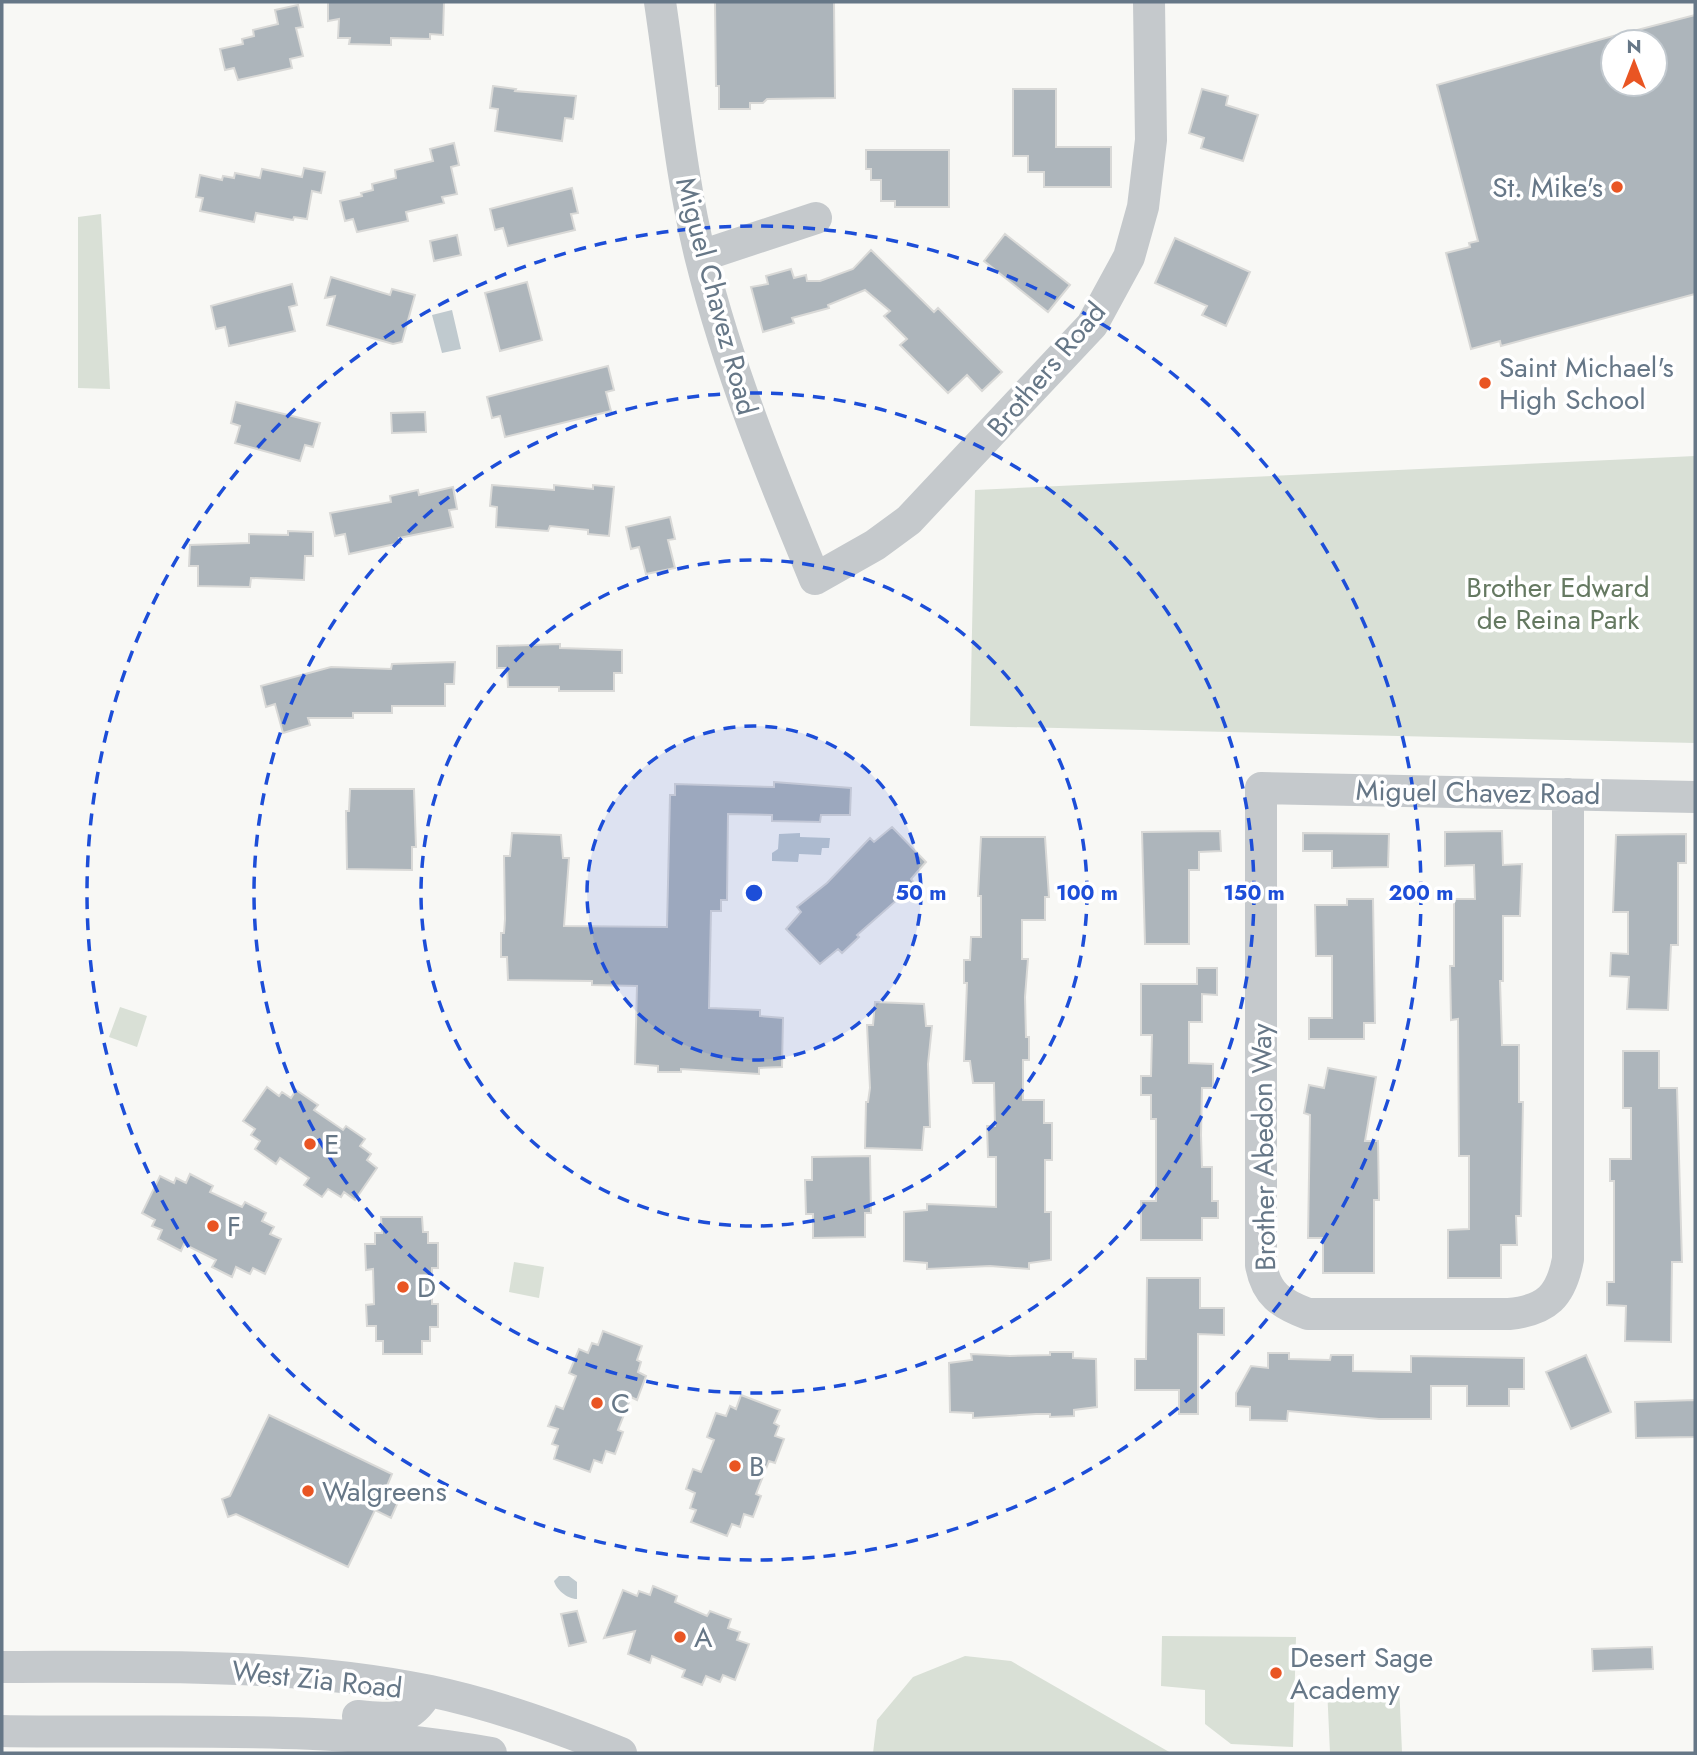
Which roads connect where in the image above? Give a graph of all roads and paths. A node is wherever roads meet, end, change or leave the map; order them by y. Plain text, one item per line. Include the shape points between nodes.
1 (660, 2) edge
2 (1149, 2) edge
3 (816, 218) dead end
4 (701, 256) junction
5 (815, 579) joint
6 (1261, 788) joint
7 (1568, 794) junction
8 (1695, 797) edge
9 (2, 1667) edge
10 (428, 1691) junction
11 (2, 1731) edge
12 (33, 1731) junction
13 (481, 1751) edge
14 (621, 1753) edge

1 - 4 street, Miguel Chavez Road via 681,161
2 - 5 street, Brothers Road via 1151,140 1143,207 1129,257 1091,325 909,520
3 - 4 street
4 - 5 street, Miguel Chavez Road via 753,431
6 - 7 street, Miguel Chavez Road
6 - 7 street, Brother Abedon Way via 1261,1265 1275,1298 1308,1314 1524,1313 1540,1308 1563,1283 1568,1259
7 - 8 street, Miguel Chavez Road
9 - 10 street, West Zia Road via 194,1667 301,1673
10 - 12 street via 416,1710 391,1717 157,1713
10 - 13 street via 448,1724
10 - 14 street, West Zia Road via 550,1725
11 - 12 street, West Zia Road
12 - 13 street, West Zia Road via 297,1731 409,1739

